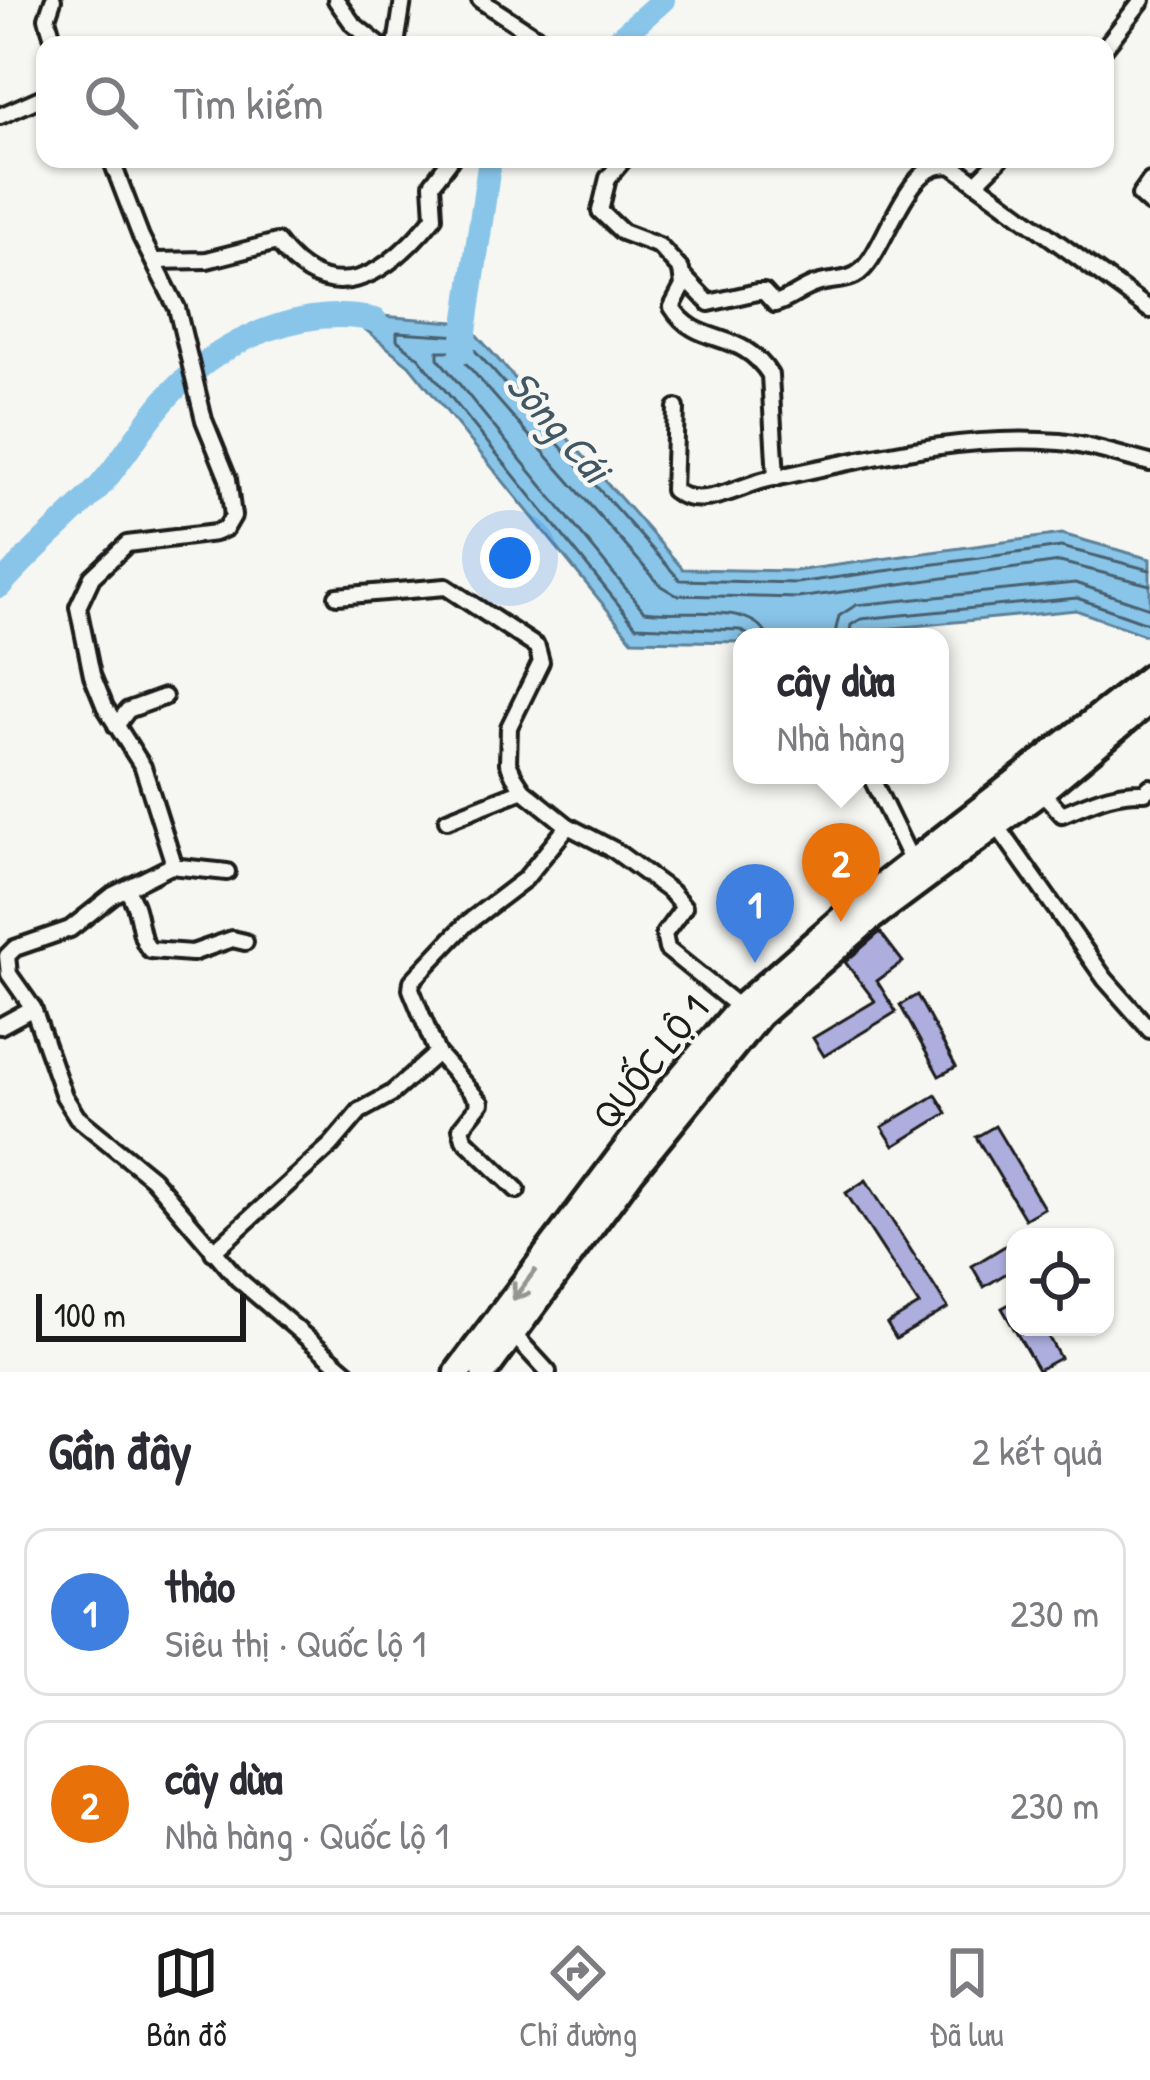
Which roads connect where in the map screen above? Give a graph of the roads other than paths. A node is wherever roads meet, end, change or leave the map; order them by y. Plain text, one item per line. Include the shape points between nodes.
1 (53, 0) edge
2 (336, 0) edge
3 (403, 0) edge
4 (480, 0) edge
5 (1142, 0) edge
6 (52, 36) edge
7 (368, 36) edge
8 (397, 36) edge
9 (535, 36) edge
10 (1114, 36) edge
11 (36, 101) edge
12 (0, 116) edge
13 (115, 168) edge
14 (445, 168) edge
15 (616, 168) edge
16 (922, 168) edge
17 (956, 168) edge
18 (991, 168) edge
19 (1150, 181) edge
20 (976, 184) junction
21 (1150, 204) edge
22 (154, 262) junction
23 (685, 277) junction
24 (1150, 310) edge
25 (676, 408) dead end
26 (1150, 463) edge
27 (776, 478) junction
28 (337, 596) dead end
29 (1150, 676) edge
30 (164, 697) dead end
31 (1150, 700) edge
32 (1117, 713) junction
33 (116, 725) junction
34 (874, 784) edge
35 (1150, 787) edge
36 (523, 790) junction
37 (1041, 791) junction
38 (447, 820) dead end
39 (996, 824) junction
40 (568, 826) junction
41 (912, 862) junction
42 (171, 866) junction
43 (227, 872) dead end
44 (126, 889) junction
45 (245, 942) dead end
46 (5, 948) edge
47 (33, 1008) junction
48 (740, 1008) junction
49 (0, 1026) edge
50 (1150, 1030) edge
51 (437, 1054) junction
52 (517, 1190) dead end
53 (213, 1252) junction
54 (514, 1335) junction
55 (347, 1372) edge
56 (458, 1372) edge
57 (484, 1372) edge
58 (548, 1372) edge

1 - 6 street via 46,17
2 - 7 street
3 - 8 street
4 - 9 street
5 - 10 street
11 - 12 street
13 - 22 street
14 - 22 street via 432,184 434,217 361,280 330,282 300,268 277,242 207,260
15 - 23 street via 600,211 622,232 659,246
16 - 23 street via 853,277 775,304 758,292 718,304
17 - 20 street
18 - 20 street
19 - 21 street via 1140,196
20 - 24 street
22 - 33 street via 178,308 204,420 231,490 230,525 127,544 80,599 92,675
23 - 27 street via 676,314 706,337 743,345 770,374
25 - 27 street via 677,495 722,495
26 - 27 street via 1062,442 996,441 894,451
28 - 36 street via 446,587 537,647 541,662 509,727 508,763
29 - 32 highway
30 - 33 street via 128,710
31 - 32 highway
32 - 37 highway, QUỐC LỘ 1
32 - 41 highway, QUỐC LỘ 1
33 - 42 street via 147,776
34 - 41 street
35 - 37 street via 1062,814
36 - 38 street
36 - 40 street
37 - 39 highway, QUỐC LỘ 1
39 - 50 street
39 - 54 highway, QUỐC LỘ 1 via 759,1015 656,1139
40 - 48 street via 671,892 684,908 664,934 667,949
40 - 51 street via 525,879 466,924 412,981
41 - 48 highway, QUỐC LỘ 1
42 - 43 street
42 - 44 street
44 - 45 street via 150,950
44 - 46 street via 70,929
46 - 47 street via 8,974
47 - 49 street
47 - 53 street via 71,1109 152,1178
48 -> 56 highway, QUỐC LỘ 1
51 - 52 street via 481,1103 461,1127 464,1139
51 - 53 street via 361,1111
53 - 55 street
54 - 57 highway, QUỐC LỘ 1
54 - 58 street

